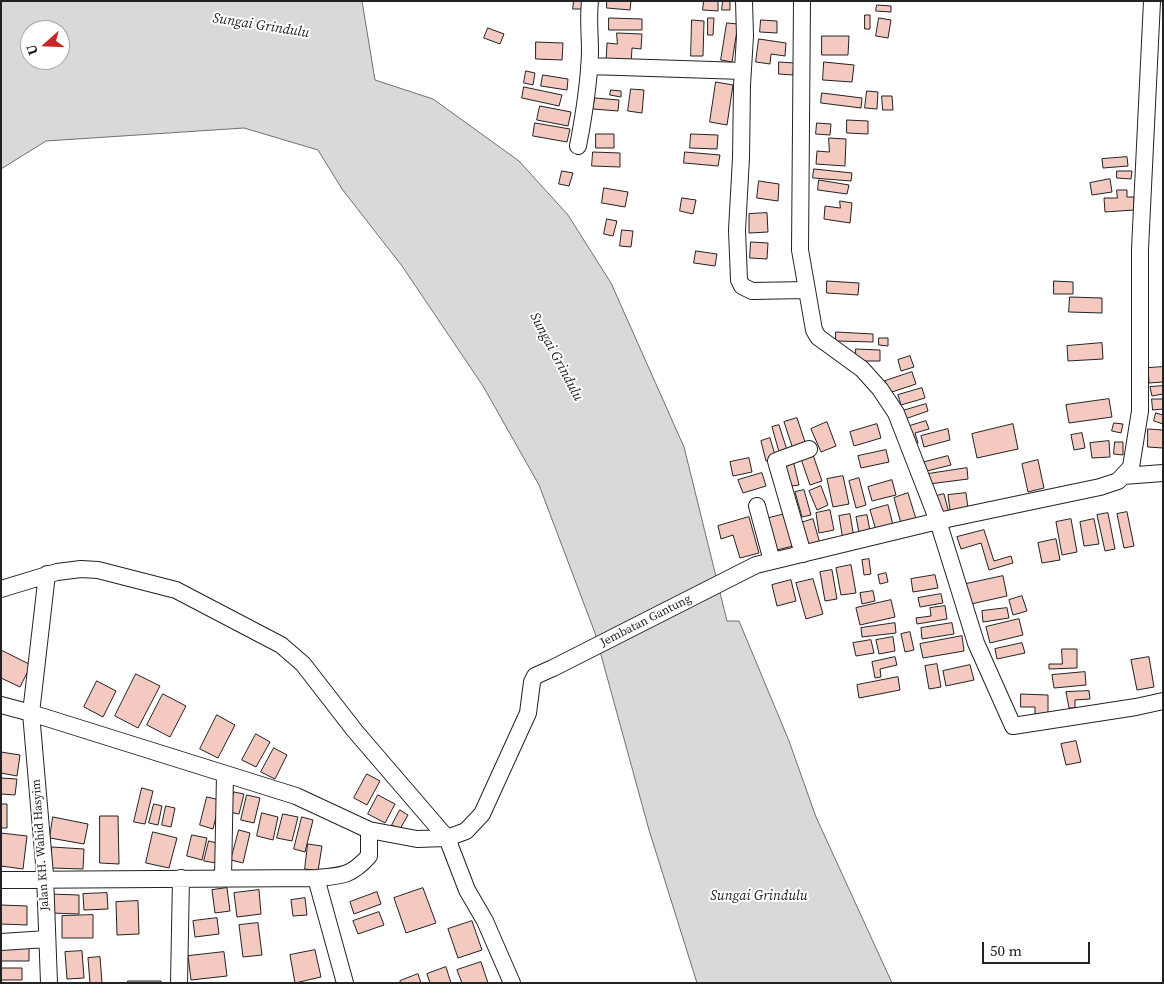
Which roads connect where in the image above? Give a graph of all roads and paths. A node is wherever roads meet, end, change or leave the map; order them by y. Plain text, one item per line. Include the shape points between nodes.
1 (590, 1) edge
2 (744, 1) edge
3 (802, 1) edge
4 (1152, 1) edge
5 (589, 66) junction
6 (743, 71) junction
7 (578, 146) dead end
8 (806, 290) junction
9 (810, 449) dead end
10 (1163, 473) edge
11 (1122, 476) junction
12 (758, 506) dead end
13 (938, 521) junction
14 (803, 554) junction
15 (772, 561) junction
16 (47, 574) junction
17 (1, 589) edge
18 (1163, 701) edge
19 (1, 705) edge
20 (34, 715) junction
21 (225, 774) junction
22 (369, 830) junction
23 (447, 838) junction
24 (181, 878) junction
25 (223, 878) junction
26 (316, 878) junction
27 (1, 880) edge
28 (45, 880) junction
29 (48, 939) junction
30 (1, 942) edge
31 (49, 983) edge
32 (179, 983) edge
33 (345, 983) edge
34 (512, 983) edge

1 - 5 street
2 - 6 street
3 - 8 street via 800,250
4 - 11 street via 1140,249 1140,412 1131,467
5 - 6 street
5 - 7 street via 587,99
6 - 8 street via 737,230 739,280 742,286 752,291
8 - 13 street via 818,337 862,369 896,413
9 - 14 street via 776,461
10 - 11 street
11 - 13 street, Jembatan Gantung via 1118,481 1100,487
12 - 15 street
13 - 14 street, Jembatan Gantung
13 - 18 street via 976,643 1013,726
14 - 15 street, Jembatan Gantung
15 - 23 street, Jembatan Gantung via 756,565 535,676 528,712 482,814 466,831
16 - 17 street
16 - 20 street, Jalan KH. Wahid Hasyim
16 - 23 street via 81,568 98,570 176,590 281,645 303,664 355,731
19 - 20 street
20 - 21 street
20 - 28 street, Jalan KH. Wahid Hasyim
21 - 22 street via 296,796
21 - 25 street
22 - 23 street via 418,839
22 - 26 street via 369,856 357,869 337,877
23 - 34 street via 467,890 485,921
24 - 25 street
24 - 28 street
24 - 32 street
25 - 26 street
26 - 33 street
27 - 28 street
28 - 29 street, Jalan KH. Wahid Hasyim
29 - 30 street
29 - 31 street, Jalan KH. Wahid Hasyim

